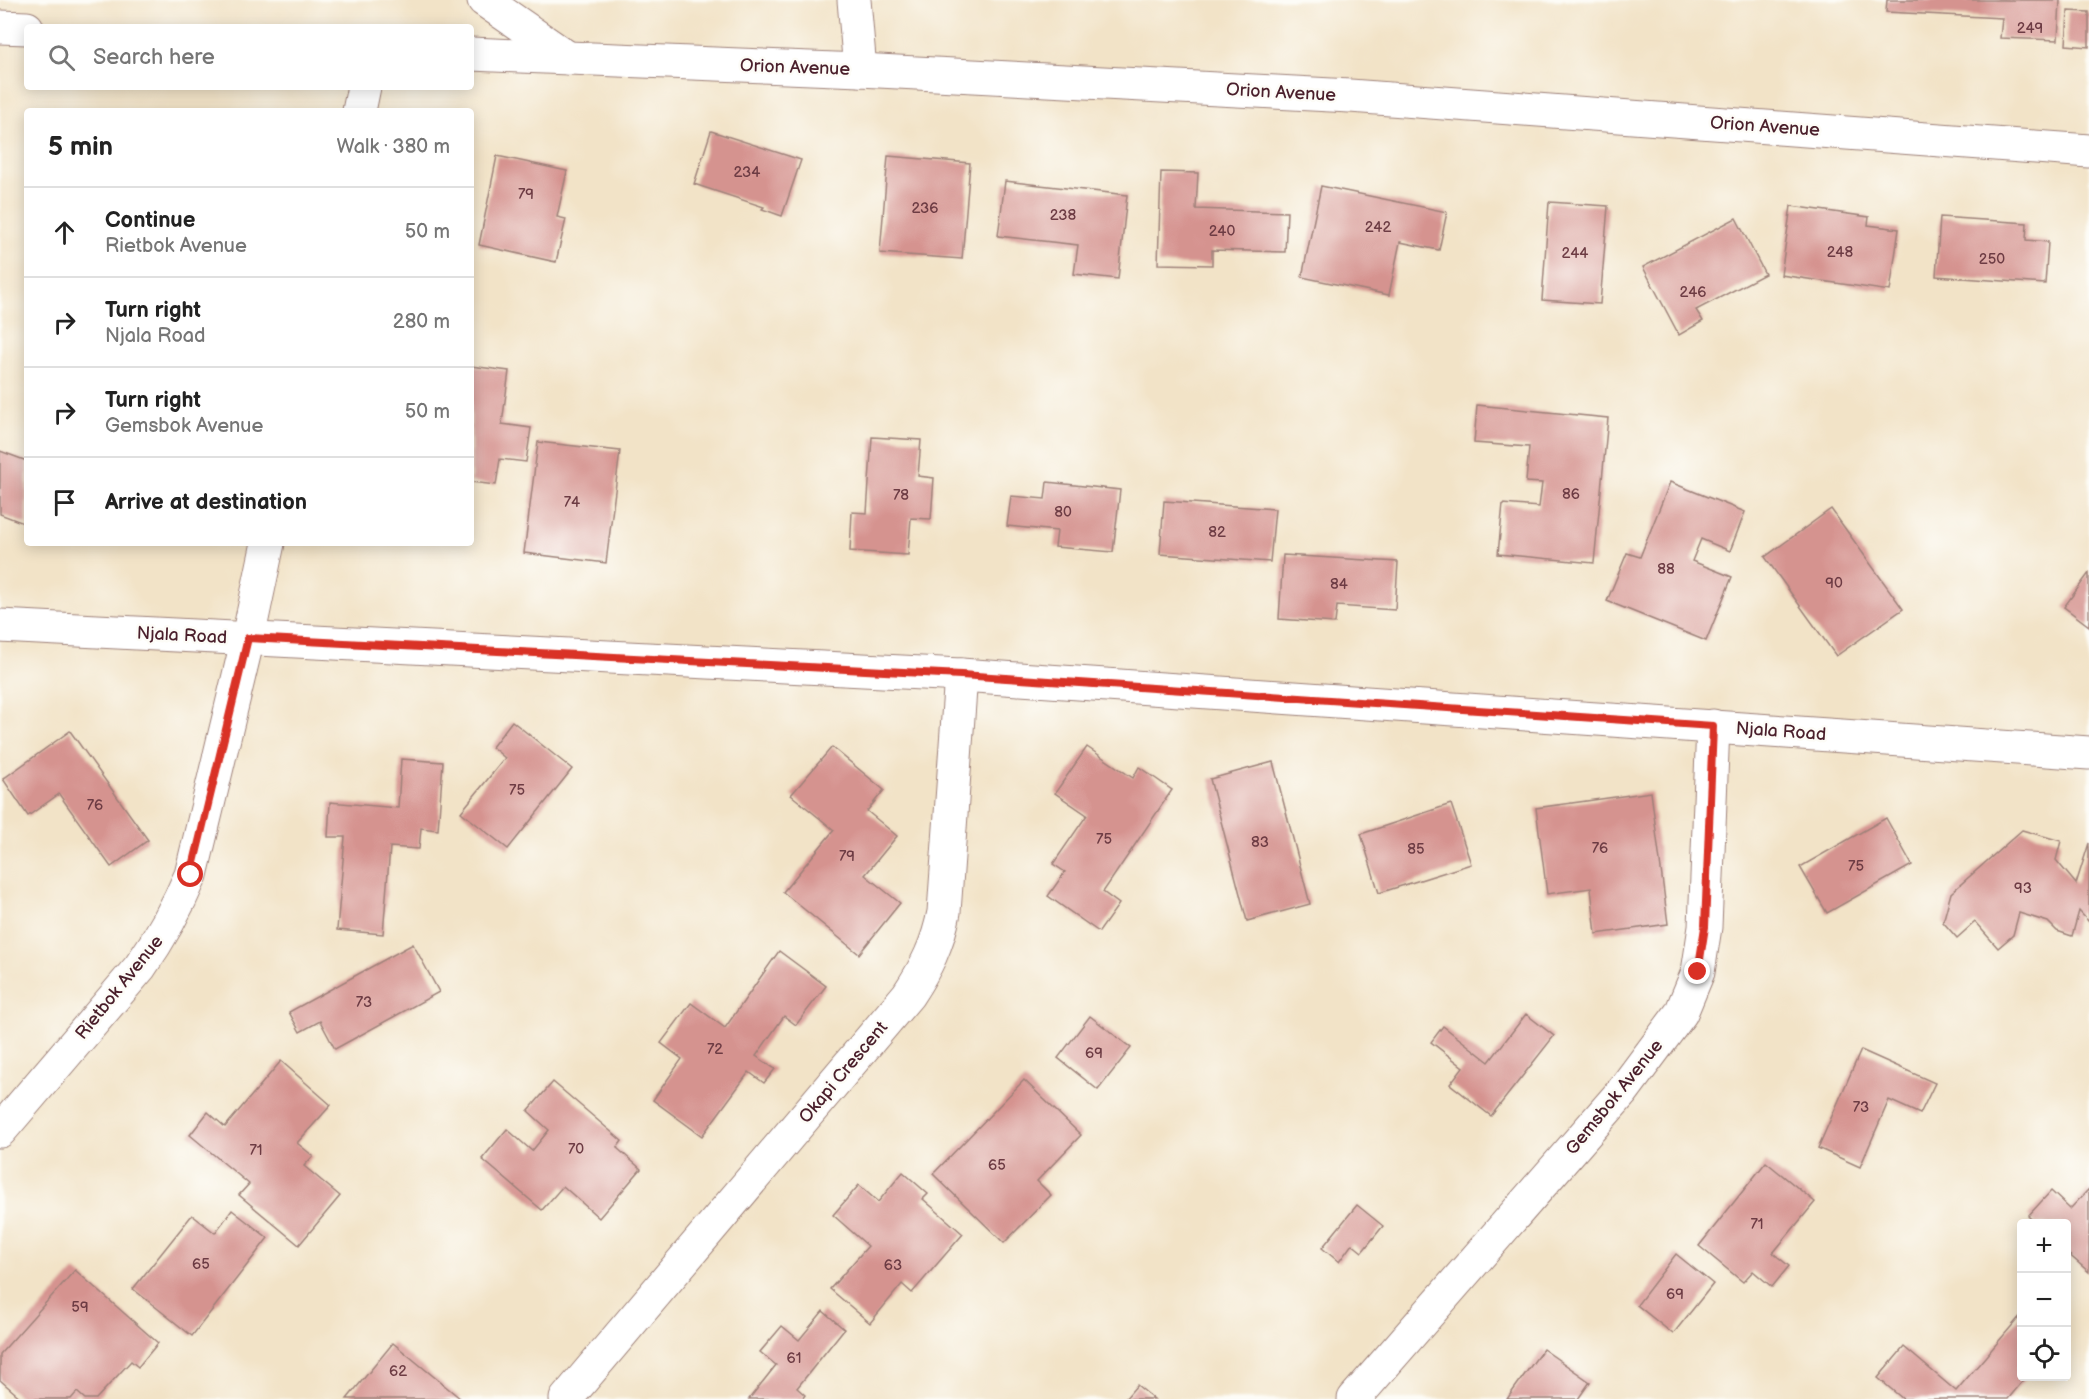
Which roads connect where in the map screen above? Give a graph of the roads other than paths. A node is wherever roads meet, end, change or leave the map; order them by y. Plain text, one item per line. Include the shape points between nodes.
1 (484, 0) edge
2 (854, 0) edge
3 (0, 27) edge
4 (24, 28) edge
5 (474, 54) edge
6 (568, 58) junction
7 (860, 70) junction
8 (363, 90) edge
9 (360, 108) edge
10 (2089, 151) edge
11 (267, 546) edge
12 (0, 626) edge
13 (248, 638) junction
14 (961, 675) junction
15 (1713, 726) junction
16 (2089, 753) edge
17 (0, 1131) edge
18 (566, 1399) edge
19 (1354, 1399) edge

1 - 6 street
2 - 7 street
3 - 4 street
5 - 6 street, Orion Avenue
6 - 7 street, Orion Avenue
7 - 10 street, Orion Avenue via 1350,96
8 - 9 street
11 - 13 street, Rietbok Avenue
12 - 13 street, Njala Road
13 - 14 street, Njala Road
13 - 17 street, Rietbok Avenue via 191,875 177,908 140,967
14 - 15 street, Njala Road
14 - 18 street, Okapi Crescent via 944,912 939,938 926,967 908,994
15 - 16 street, Njala Road
15 - 19 street, Gemsbok Avenue via 1705,927 1698,972 1681,1013 1622,1092

